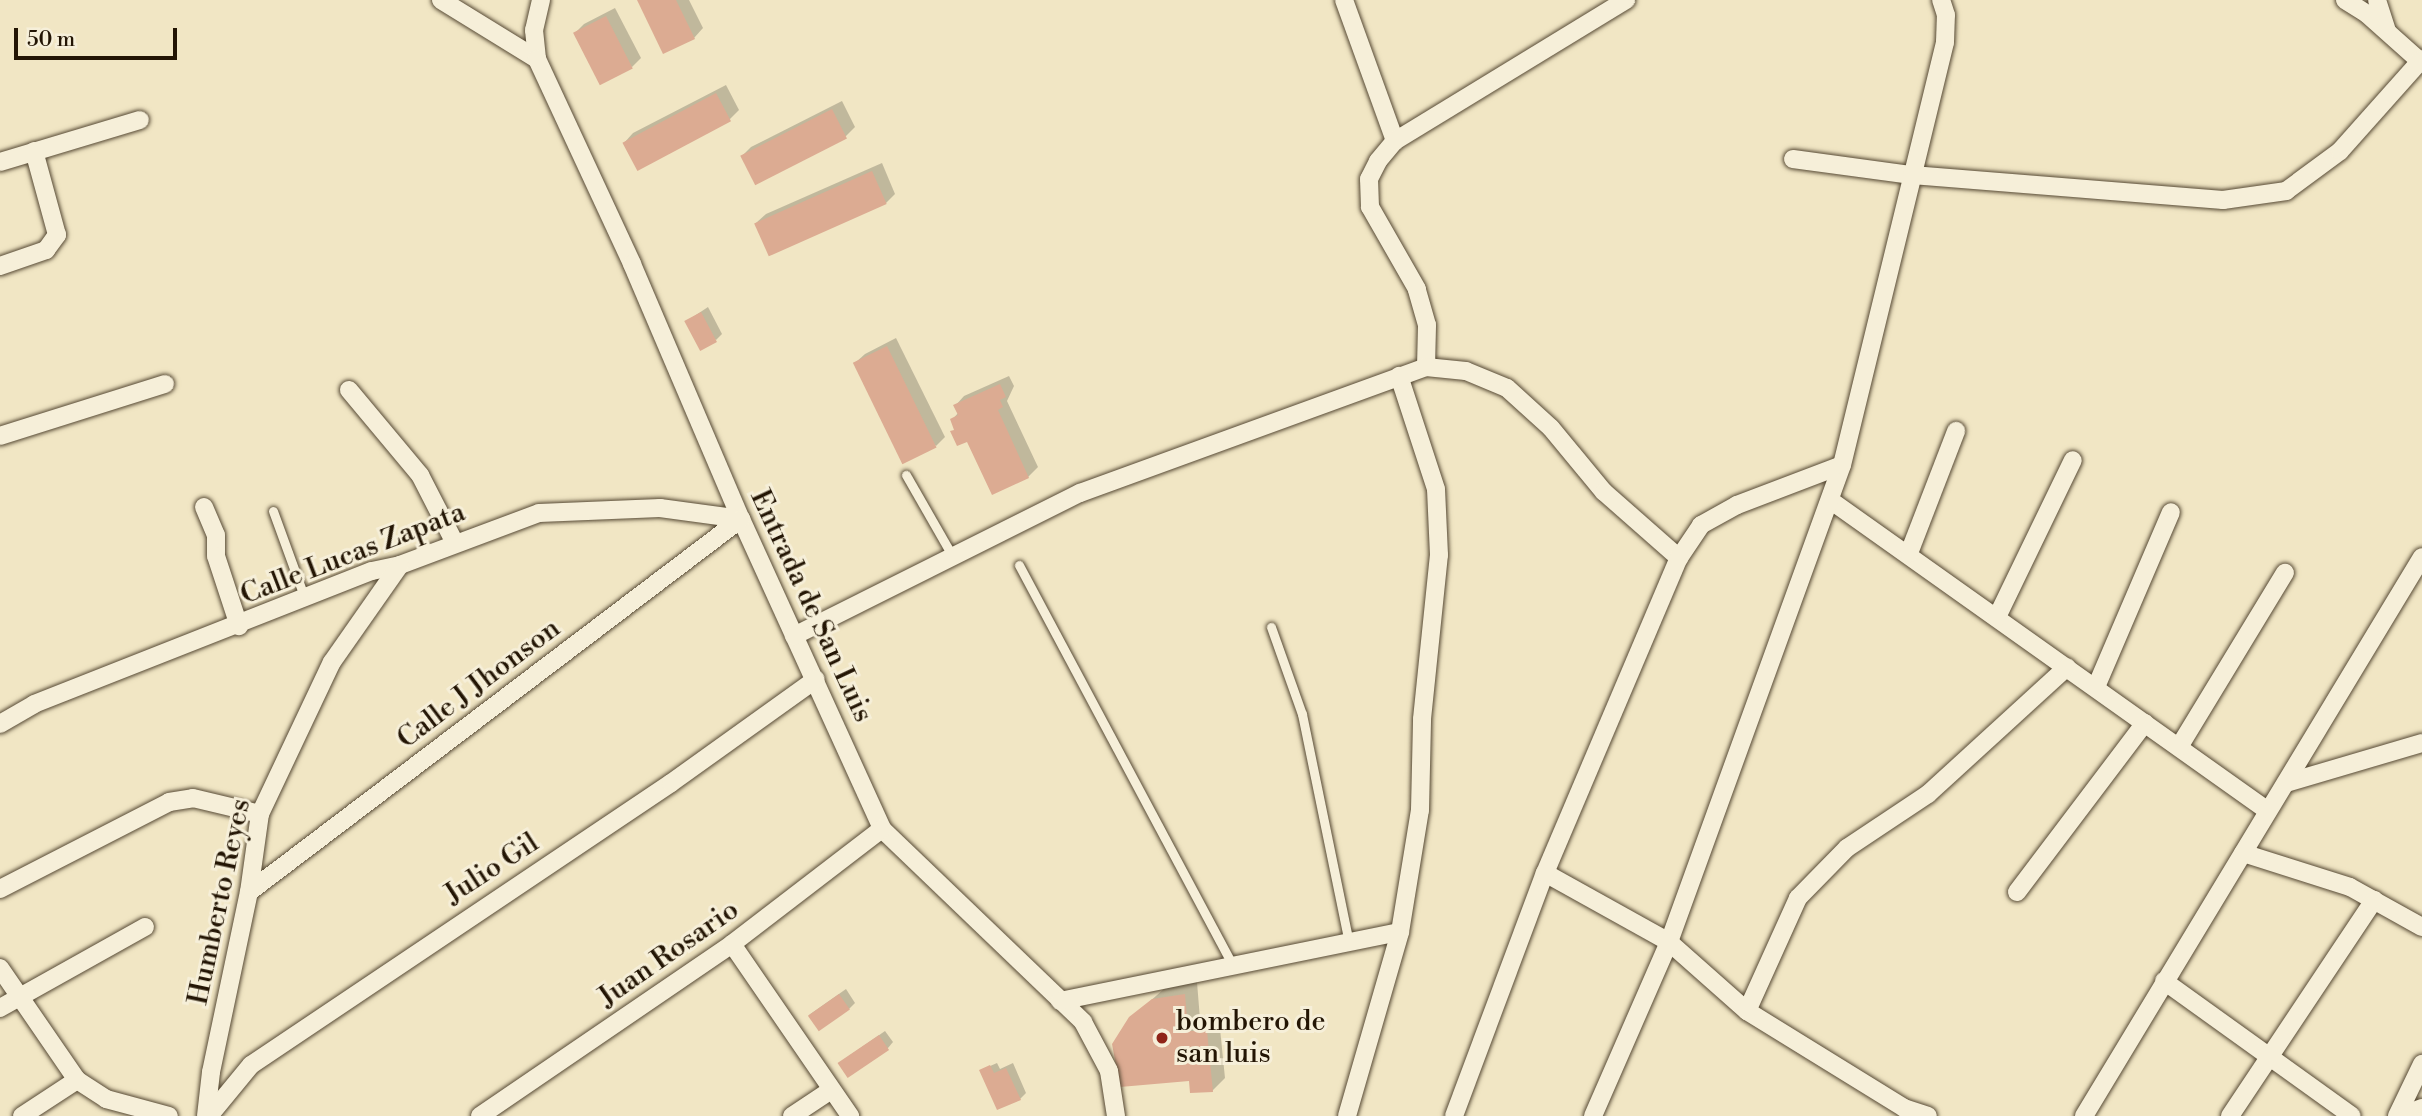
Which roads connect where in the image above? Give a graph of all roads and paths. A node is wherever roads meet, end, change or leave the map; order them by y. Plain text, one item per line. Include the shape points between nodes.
1 (441, 0) edge
2 (541, 0) edge
3 (1344, 0) edge
4 (1626, 0) edge
5 (1941, 0) edge
6 (2345, 0) edge
7 (2377, 0) edge
8 (2387, 32) junction
9 (537, 59) junction
10 (2421, 61) edge
11 (140, 120) dead end
12 (1395, 141) junction
13 (34, 151) junction
14 (1793, 159) dead end
15 (0, 162) edge
16 (1912, 175) junction
17 (0, 266) edge
18 (1426, 367) junction
19 (1399, 376) junction
20 (165, 384) dead end
21 (349, 390) dead end
22 (1956, 430) dead end
23 (0, 436) edge
24 (2073, 460) dead end
25 (1842, 465) junction
26 (906, 475) dead end
27 (1830, 500) junction
28 (204, 507) dead end
29 (273, 511) dead end
30 (2171, 512) dead end
31 (741, 519) junction
32 (455, 543) junction
33 (1909, 553) junction
34 (953, 556) junction
35 (2422, 557) edge
36 (1679, 558) junction
37 (400, 565) junction
38 (1019, 565) dead end
39 (2285, 573) dead end
40 (305, 599) junction
41 (1997, 617) junction
42 (239, 626) junction
43 (1271, 626) dead end
44 (794, 636) junction
45 (2067, 667) junction
46 (816, 680) junction
47 (2096, 687) junction
48 (2145, 723) junction
49 (0, 724) edge
50 (2422, 743) edge
51 (2179, 747) junction
52 (2286, 783) junction
53 (2268, 811) junction
54 (260, 814) junction
55 (882, 829) junction
56 (2243, 853) junction
57 (1545, 873) junction
58 (0, 889) edge
59 (249, 891) junction
60 (2017, 892) dead end
61 (2374, 900) junction
62 (145, 927) dead end
63 (2422, 927) edge
64 (1400, 932) junction
65 (1669, 942) junction
66 (1349, 943) junction
67 (732, 944) junction
68 (1233, 966) junction
69 (0, 968) edge
70 (2164, 981) junction
71 (19, 995) junction
72 (1060, 1002) junction
73 (0, 1007) edge
74 (1747, 1011) junction
75 (2271, 1057) junction
76 (2422, 1064) edge
77 (77, 1080) junction
78 (831, 1090) junction
79 (2422, 1108) edge
80 (1902, 1112) edge
81 (22, 1116) edge
82 (169, 1116) edge
83 (208, 1116) edge
84 (480, 1116) edge
85 (792, 1116) edge
86 (850, 1116) edge
87 (1116, 1116) edge
88 (1347, 1116) edge
89 (1454, 1116) edge
90 (1593, 1116) edge
91 (1928, 1116) edge
92 (2084, 1116) edge
93 (2230, 1116) edge
94 (2352, 1116) edge
95 (2399, 1116) edge

1 - 9 street
2 - 9 street via 534,30
3 - 12 street
4 - 12 street
5 - 16 street via 1946,15 1945,42
6 - 8 street
7 - 8 street
8 - 10 street
9 - 31 street, Entrada de San Luis via 632,264
10 - 16 street via 2340,151 2286,191 2223,200
11 - 13 street
12 - 18 street via 1369,179 1370,207 1417,289 1427,325
13 - 15 street
13 - 17 street via 57,235 46,250
14 - 16 street
16 - 25 street
18 - 19 street
18 - 36 street via 1466,370 1507,388 1551,428 1604,492
19 - 34 street via 1080,493
19 - 64 street via 1436,489 1439,513 1422,719 1420,810
20 - 23 street
21 - 32 street via 420,475
22 - 33 street
24 - 41 street
25 - 27 street
25 - 36 street via 1737,505 1700,525
26 - 34 lane
27 - 33 street
27 - 65 street
28 - 42 street via 216,535 216,556
29 - 40 lane
30 - 47 street
31 - 32 street, Calle Lucas Zapata via 660,508 539,513
31 - 44 street, Entrada de San Luis
31 - 59 street, Calle J Jhonson
32 - 37 street, Calle Lucas Zapata
33 - 41 street
34 - 44 street
35 - 52 street
36 - 57 street
37 - 40 street, Calle Lucas Zapata via 372,571
37 - 54 street, Humberto Reyes via 332,662
38 - 68 lane
39 - 51 street
40 - 42 street, Calle Lucas Zapata
41 - 45 street
42 - 49 street, Calle Lucas Zapata via 34,704
43 - 66 lane via 1303,714
44 - 46 street, Entrada de San Luis
45 - 47 street
45 - 74 street via 1928,794 1847,848 1798,898
46 - 55 street, Entrada de San Luis
46 - 83 street, Julio Gil via 251,1065
47 - 48 street
48 - 51 street
48 - 60 street
50 - 52 street
51 - 53 street
52 - 53 street
53 - 56 street
54 - 58 street via 193,798 170,802
54 - 59 street, Humberto Reyes
55 - 67 street, Juan Rosario
55 - 72 street, Entrada de San Luis
56 - 61 street via 2350,887
56 - 70 street
57 - 65 street
57 - 89 street
59 - 83 street, Humberto Reyes via 211,1072
61 - 63 street
61 - 75 street
62 - 71 street
64 - 66 street
64 - 88 street
65 - 74 street
65 - 90 street
66 - 68 street
67 - 78 street
67 - 84 street, Juan Rosario
68 - 72 street
69 - 71 street
70 - 75 street
70 - 92 street
71 - 73 street
71 - 77 street
72 - 87 street, Entrada de San Luis via 1083,1022 1109,1071
74 - 80 street
75 - 93 street
75 - 94 street
76 - 95 street
77 - 81 street
77 - 82 street via 106,1099
78 - 85 street
78 - 86 street
79 - 95 street
80 - 91 street

